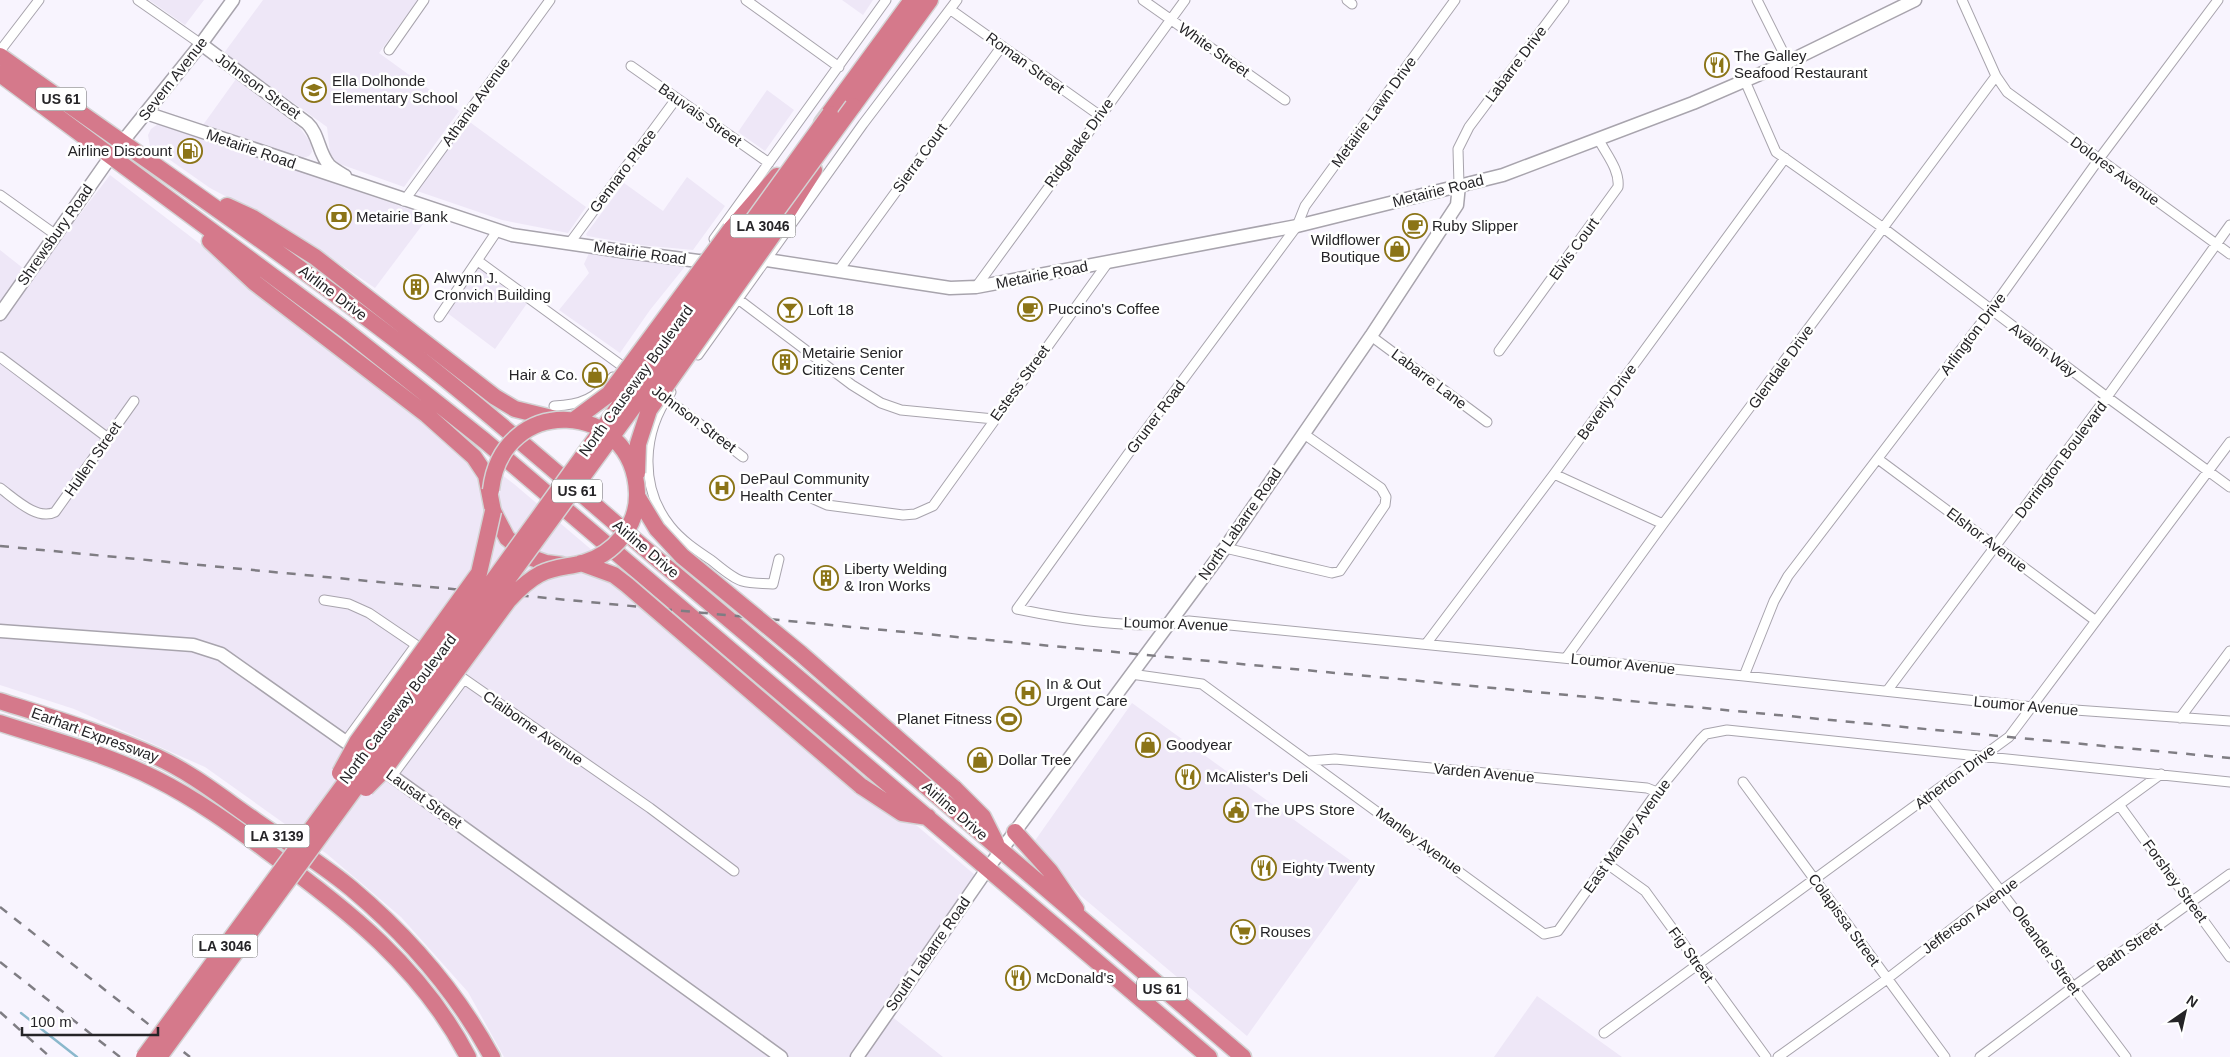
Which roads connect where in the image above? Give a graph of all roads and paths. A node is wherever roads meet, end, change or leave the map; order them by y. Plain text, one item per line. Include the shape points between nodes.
1 (39, 0) edge
2 (138, 0) edge
3 (233, 0) edge
4 (424, 0) edge
5 (746, 0) edge
6 (886, 0) edge
7 (912, 0) edge
8 (930, 0) edge
9 (957, 0) edge
10 (1143, 0) edge
11 (1185, 0) edge
12 (1455, 0) edge
13 (1564, 0) edge
14 (1757, 0) edge
15 (1915, 0) edge
16 (1962, 0) edge
17 (2218, 0) edge
18 (549, 2) edge
19 (1902, 3) edge
20 (951, 10) junction
21 (1170, 20) junction
22 (201, 44) junction
23 (1002, 46) junction
24 (389, 50) dead end
25 (0, 52) edge
26 (0, 56) edge
27 (1788, 62) junction
28 (631, 66) dead end
29 (839, 67) junction
30 (0, 74) edge
31 (1996, 76) junction
32 (1745, 81) junction
33 (676, 99) junction
34 (1285, 100) dead end
35 (847, 101) junction
36 (146, 113) junction
37 (1098, 116) junction
38 (836, 118) junction
39 (1599, 140) junction
40 (122, 143) junction
41 (320, 147) junction
42 (111, 156) junction
43 (1785, 158) junction
44 (2099, 159) junction
45 (769, 163) junction
46 (299, 165) junction
47 (1459, 185) junction
48 (360, 186) junction
49 (194, 191) junction
50 (0, 195) edge
51 (404, 200) junction
52 (182, 209) junction
53 (2230, 225) edge
54 (1297, 226) junction
55 (1882, 227) junction
56 (497, 231) junction
57 (56, 235) junction
58 (569, 244) junction
59 (2216, 244) junction
60 (2230, 254) edge
61 (768, 260) junction
62 (478, 261) junction
63 (698, 261) junction
64 (1109, 261) junction
65 (839, 270) junction
66 (976, 287) junction
67 (738, 299) junction
68 (1991, 310) junction
69 (0, 314) edge
70 (439, 317) dead end
71 (1371, 336) junction
72 (1499, 351) dead end
73 (0, 357) edge
74 (621, 366) junction
75 (667, 398) junction
76 (2107, 398) junction
77 (134, 401) dead end
78 (555, 412) junction
79 (994, 419) junction
80 (574, 420) junction
81 (1486, 422) dead end
82 (1304, 434) junction
83 (108, 438) junction
84 (2230, 442) edge
85 (743, 457) dead end
86 (1878, 459) junction
87 (2209, 471) junction
88 (1554, 474) junction
89 (2230, 487) edge
90 (0, 488) edge
91 (637, 489) junction
92 (491, 490) junction
93 (809, 497) dead end
94 (493, 510) junction
95 (1663, 524) junction
96 (1996, 546) junction
97 (1225, 548) junction
98 (779, 558) dead end
99 (582, 564) junction
100 (562, 565) junction
101 (324, 600) dead end
102 (1017, 609) joint
103 (2096, 621) junction
104 (1166, 626) junction
105 (0, 631) edge
106 (1426, 644) junction
107 (416, 645) junction
108 (2230, 651) edge
109 (1566, 658) junction
110 (1131, 674) junction
111 (1744, 676) junction
112 (464, 679) junction
113 (1887, 691) junction
114 (0, 701) edge
115 (2033, 707) junction
116 (2180, 718) junction
117 (2230, 721) edge
118 (0, 723) edge
119 (346, 741) junction
120 (1980, 757) junction
121 (1310, 761) junction
122 (2160, 774) junction
123 (392, 776) junction
124 (1743, 782) dead end
125 (2230, 782) edge
126 (1657, 792) junction
127 (1929, 796) junction
128 (2120, 806) junction
129 (928, 817) junction
130 (1015, 832) junction
131 (308, 841) junction
132 (1000, 851) junction
133 (1606, 863) junction
134 (988, 868) junction
135 (734, 871) dead end
136 (2230, 874) edge
137 (1814, 879) junction
138 (2002, 890) junction
139 (2190, 904) junction
140 (1082, 920) junction
141 (1548, 934) joint
142 (2230, 956) edge
143 (1698, 964) junction
144 (1887, 978) junction
145 (2073, 987) junction
146 (1153, 1010) junction
147 (1604, 1033) dead end
148 (1218, 1035) junction
149 (144, 1057) edge
150 (159, 1057) edge
151 (468, 1057) edge
152 (492, 1057) edge
153 (781, 1057) edge
154 (857, 1057) edge
155 (1209, 1057) edge
156 (1243, 1057) edge
157 (1766, 1057) edge
158 (1778, 1057) edge
159 (1945, 1057) edge
160 (1980, 1057) edge
161 (2126, 1057) edge

1 - 25 street
2 - 22 street, Johnson Street
3 - 22 main road, Severn Avenue
4 - 24 street
5 - 29 street
6 - 29 street, North Causeway Boulevard
7 - 35 highway, North Causeway Boulevard
8 - 35 highway, North Causeway Boulevard
9 - 20 street
10 - 21 street, White Street
11 - 21 street, Ridgelake Drive
12 - 54 street, Metairie Lawn Drive via 1305,206
13 - 47 street, Labarre Drive via 1469,127 1458,149
14 - 27 street
15 - 19 main road, Metairie Road
16 - 31 street
17 - 44 street, Arlington Drive
18 - 51 street, Athania Avenue
19 - 27 main road, Metairie Road
20 - 23 street, Roman Street
20 - 61 street via 863,124
21 - 34 street, White Street
21 - 37 street, Ridgelake Drive
22 - 36 main road, Severn Avenue
22 - 41 main road, Johnson Street via 313,128
23 - 37 street, Roman Street
23 - 65 street, Sierra Court
26 - 40 highway, Airline Drive / US 61
27 - 32 main road, Metairie Road
28 - 33 street, Bauvais Street
29 - 45 street, North Causeway Boulevard
30 - 42 highway, Airline Drive / US 61
31 - 44 street, Dolores Avenue via 2007,92
31 - 55 street, Glendale Drive
32 - 39 main road, Metairie Road
32 - 43 street, Avalon Way via 1774,149
33 - 45 street, Bauvais Street
33 - 58 street, Gennaro Place
35 - 38 highway, North Causeway Boulevard
36 - 40 main road, Severn Avenue
36 - 46 main road, Metairie Road
37 - 66 street, Ridgelake Drive
38 - 80 highway, bridge via 731,229 610,394
38 - 91 highway, bridge via 777,229 649,410 638,444
38 - 131 highway, North Causeway Boulevard, bridge via 453,635
38 - 131 highway, North Causeway Boulevard / LA 3046, bridge via 457,651
39 - 47 main road, Metairie Road via 1503,175
39 - 72 street, Elvis Court via 1612,164 1618,187
40 - 42 main road, Severn Avenue
40 - 49 highway, Airline Drive / US 61
41 - 46 main road via 314,158
41 - 48 main road, Johnson Street via 330,166
42 - 52 highway, Airline Drive / US 61
42 - 57 main road, Shrewsbury Road
43 - 55 street, Avalon Way
43 - 88 street, Beverly Drive
44 - 59 street, Dolores Avenue
44 - 68 street, Arlington Drive
45 - 63 street, North Causeway Boulevard
46 - 48 main road, Metairie Road
47 - 54 main road, Metairie Road
47 - 71 main road, North Labarre Road via 1457,205
48 - 51 main road, Metairie Road
49 - 78 highway via 253,218 329,267 495,397 515,409
49 - 132 highway, Airline Drive / US 61 via 413,354 861,730
50 - 57 street
51 - 56 main road, Metairie Road
52 - 92 highway via 216,247 281,304 427,415 474,457
52 - 129 highway, Airline Drive / US 61 via 344,329 485,441
53 - 59 street, Dorrington Boulevard
54 - 64 main road, Metairie Road
54 - 102 street, Gruner Road
55 - 68 street, Avalon Way
55 - 95 street, Glendale Drive
56 - 58 main road, Metairie Road
56 - 62 street
57 - 69 main road, Shrewsbury Road
58 - 63 main road, Metairie Road
59 - 60 street, Dolores Avenue
59 - 76 street, Dorrington Boulevard
61 - 63 main road, Metairie Road
61 - 65 main road, Metairie Road
61 - 67 street
62 - 70 street
62 - 74 street, Johnson Street
63 - 74 street, North Causeway Boulevard
64 - 66 main road, Metairie Road
64 - 79 street, Estess Street
65 - 66 main road, Metairie Road via 950,288
67 - 75 street
67 - 79 street via 881,403 901,410
68 - 76 street, Avalon Way
68 - 86 street, Arlington Drive
71 - 81 street, Labarre Lane
71 - 82 main road, North Labarre Road
73 - 83 street
74 - 75 street, Johnson Street
74 - 78 street, North Causeway Boulevard via 594,396
75 - 85 street, Johnson Street
75 - 98 street via 650,437 647,471 652,493 671,528 741,581 773,584
76 - 87 street, Avalon Way
76 - 96 street, Dorrington Boulevard
77 - 83 street, Hullen Street
78 - 80 highway, bridge
78 - 92 highway, bridge via 510,442 496,464
79 - 93 street, Estess Street via 933,506 915,514 827,505
80 - 91 highway, bridge via 587,423 610,436 628,457
82 - 97 main road, North Labarre Road
82 - 97 street via 1381,488 1386,497 1385,505 1340,571 1332,573
83 - 90 street, Hullen Street via 60,508 50,515 29,508
84 - 87 street, Atherton Drive
86 - 96 street, Elshor Avenue
86 - 111 street, Arlington Drive via 1781,588
87 - 89 street, Avalon Way
87 - 103 street, Atherton Drive
88 - 95 street
88 - 106 street, Beverly Drive
91 - 99 highway, bridge via 633,516 621,539 601,556
91 - 132 highway, bridge via 657,529 682,556 954,788 982,817
92 - 94 highway
94 - 100 highway, bridge via 507,538 518,549 546,563
94 - 131 highway, bridge via 479,574 357,742
95 - 109 street, Glendale Drive
96 - 103 street, Elshor Avenue
96 - 113 street, Dorrington Boulevard
97 - 104 main road, North Labarre Road
99 - 100 highway, bridge
99 - 129 highway, bridge via 614,576 627,585 861,786 902,813
100 - 131 highway, bridge via 529,581 508,602 384,770
101 - 107 street, Claiborne Avenue via 350,604 369,613
102 - 104 street, Loumor Avenue via 1056,617
103 - 115 street, Atherton Drive
104 - 106 street, Loumor Avenue via 1189,622
104 - 110 main road, North Labarre Road
105 - 119 main road, Lausat Street via 193,645 221,654
106 - 109 street, Loumor Avenue
107 - 112 street, Claiborne Avenue
107 - 119 street
108 - 116 street
109 - 111 street, Loumor Avenue
110 - 121 street, Manley Avenue via 1202,684
110 - 130 main road, North Labarre Road
111 - 113 street, Loumor Avenue
112 - 123 street
112 - 135 street, Claiborne Avenue via 650,808
113 - 115 street, Loumor Avenue
114 - 152 highway, Earhart Expressway / LA 3139 via 80,727 159,758 191,776 332,874 390,923 434,969 471,1019
115 - 116 street, Loumor Avenue
115 - 120 street, Atherton Drive via 2009,737
116 - 117 street, Loumor Avenue
118 - 151 highway, Earhart Expressway / LA 3139 via 105,757 148,775 231,824 316,886 380,942 420,982
119 - 123 main road, Lausat Street
120 - 122 street
120 - 126 street, East Manley Avenue via 1727,730 1706,734
120 - 127 street, Atherton Drive
121 - 126 street, Varden Avenue via 1335,759 1638,787
121 - 141 street, Manley Avenue
122 - 125 street
122 - 128 street, Jefferson Avenue
123 - 153 main road, Lausat Street
124 - 137 street, Colapissa Street
126 - 133 street, East Manley Avenue
127 - 137 street, Atherton Drive
127 - 138 street, Oleander Street
128 - 138 street, Jefferson Avenue
128 - 139 street, Forshey Street
129 - 134 highway, Airline Drive / US 61
130 - 132 main road, North Labarre Road
130 - 140 highway via 1050,871
131 - 149 highway, LA 3046, bridge
131 - 150 highway, LA 3046, bridge
132 - 134 main road, South Labarre Road
132 - 140 highway, Airline Drive / US 61
133 - 141 street, East Manley Avenue via 1558,930
133 - 143 street, Fig Street via 1645,892
134 - 146 highway, Airline Drive / US 61
134 - 154 main road, South Labarre Road
136 - 139 street, Bath Street
137 - 143 street, Atherton Drive
137 - 144 street, Colapissa Street
138 - 144 street, Jefferson Avenue
138 - 145 street, Oleander Street
139 - 142 street, Forshey Street
139 - 145 street, Bath Street
140 - 148 highway, Airline Drive / US 61
143 - 147 street, Atherton Drive
143 - 157 street, Fig Street
144 - 158 street, Jefferson Avenue
144 - 159 street, Colapissa Street
145 - 160 street, Bath Street
145 - 161 street, Oleander Street
146 - 148 highway via 1199,1040 1210,1042
146 - 155 highway, Airline Drive / US 61
148 - 156 highway, Airline Drive / US 61

